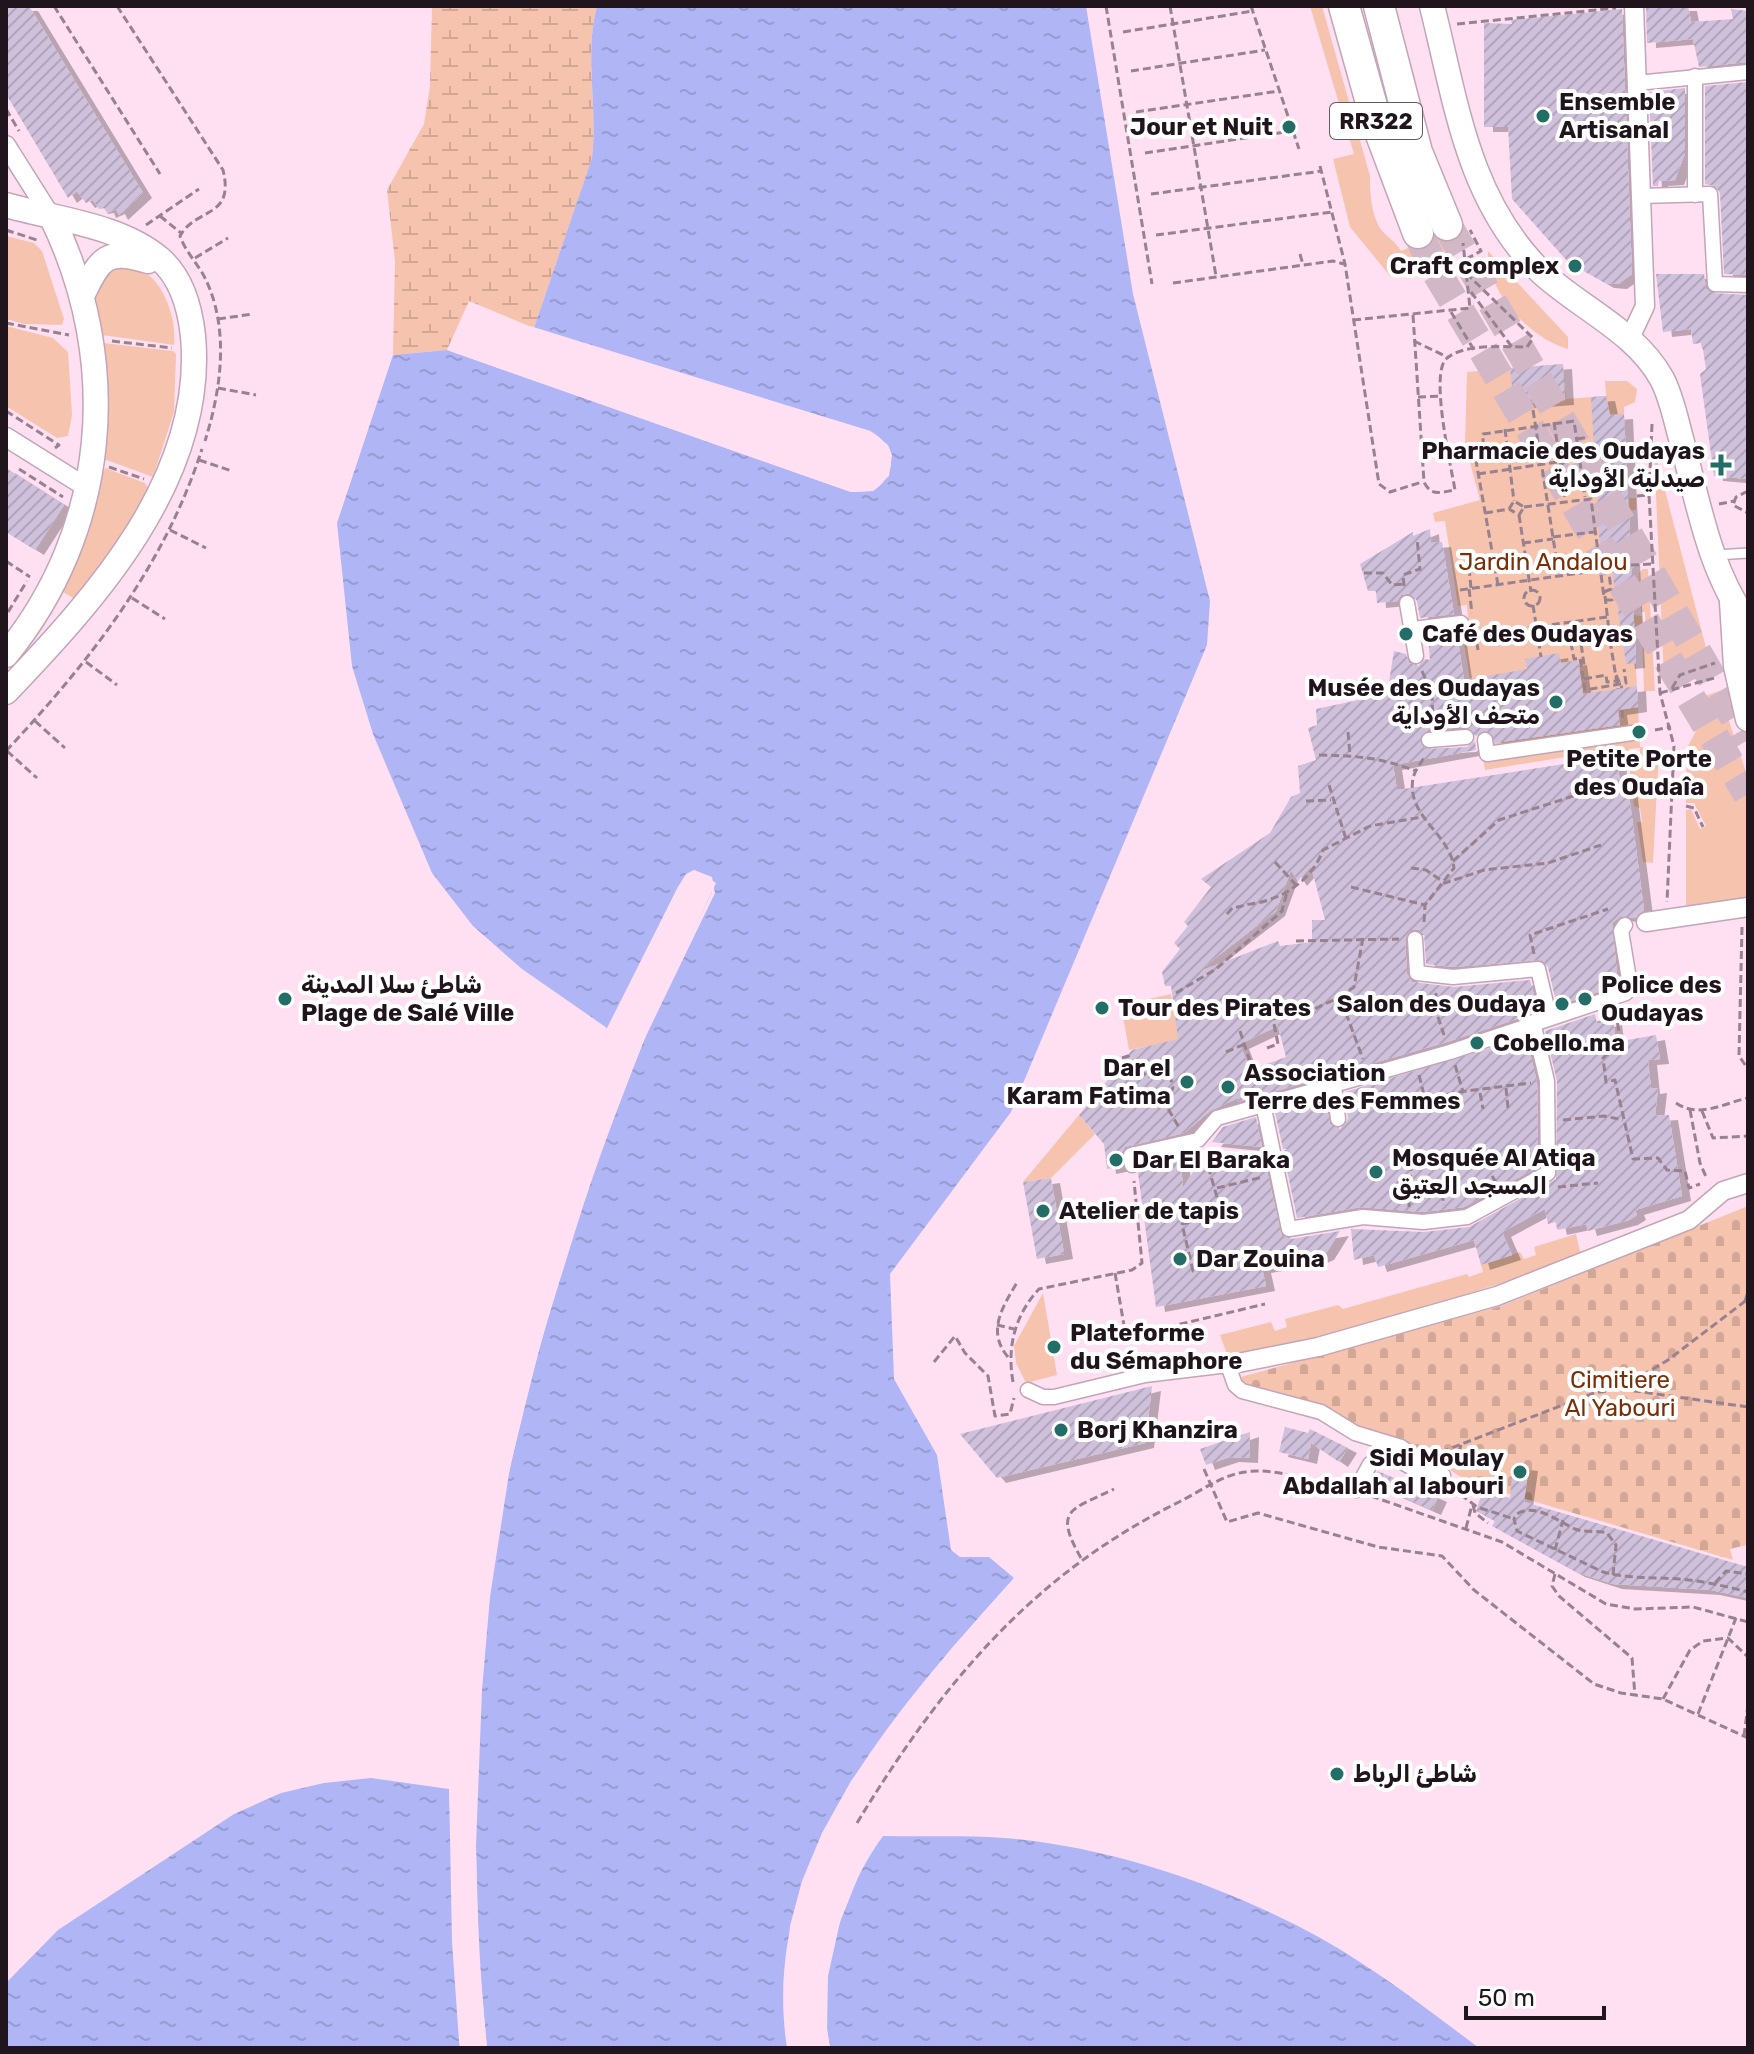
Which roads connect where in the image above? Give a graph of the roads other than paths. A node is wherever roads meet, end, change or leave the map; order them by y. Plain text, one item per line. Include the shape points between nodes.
1 (1344, 6) edge
2 (1379, 6) edge
3 (1626, 7) edge
4 (1435, 16) edge
5 (1748, 72) edge
6 (1695, 76) junction
7 (1637, 83) junction
8 (14, 141) edge
9 (1695, 195) junction
10 (1641, 196) junction
11 (6, 205) edge
12 (52, 218) junction
13 (1454, 231) tunnel mouth
14 (1418, 233) tunnel mouth
15 (170, 270) junction
16 (1748, 285) edge
17 (83, 294) junction
18 (1629, 340) junction
19 (6, 437) edge
20 (89, 489) junction
21 (1748, 553) edge
22 (1715, 556) junction
23 (1732, 602) junction
24 (1407, 603) road end
25 (1467, 619) road end
26 (1748, 623) edge
27 (1413, 629) junction
28 (6, 655) edge
29 (1416, 656) road end
30 (1730, 670) edge
31 (9, 683) edge
32 (1748, 719) edge
33 (1639, 732) dead end
34 (1466, 737) dead end
35 (1429, 740) road end
36 (1485, 740) dead end
37 (1745, 915) edge
38 (1646, 922) dead end
39 (1625, 925) dead end
40 (1415, 939) road end
41 (1549, 1016) junction
42 (1533, 1022) junction
43 (1334, 1086) junction
44 (1263, 1104) junction
45 (1338, 1119) dead end
46 (1132, 1165) road end
47 (1748, 1183) edge
48 (1228, 1365) junction
49 (1019, 1390) road end
50 (1356, 1490) road end

1 - 14 main road, RR322 via 1377,124
2 - 13 main road, RR322 via 1417,152
3 - 7 street
4 - 18 street via 1471,163 1508,233 1543,273
5 - 6 street
6 - 7 street
6 - 9 street
7 - 10 street
8 - 12 street
9 - 10 street
9 - 16 street via 1710,194 1715,284
10 - 18 street via 1645,306
11 - 12 street
12 - 15 street via 122,237
12 - 17 street
15 - 17 street via 116,254 98,265
15 - 31 street via 187,305 194,350 186,418 162,485 94,595
17 - 20 street via 93,339 98,412
18 - 22 street via 1657,370 1669,396
19 - 20 street
20 - 28 street via 67,555
21 - 22 lane
22 - 23 street
23 - 26 street
23 - 30 street
24 - 27 street
25 - 27 street
27 - 29 street
30 - 32 street
33 - 36 street via 1487,754
34 - 35 street
37 - 38 street
39 - 41 street via 1621,935 1626,993
40 - 41 street via 1417,973 1453,977 1538,969
41 - 42 street
42 - 43 street
42 - 44 street via 1547,1081 1548,1173 1480,1212 1446,1221 1363,1217 1289,1229
43 - 44 street
43 - 45 street
44 - 46 street via 1217,1118 1193,1141 1131,1155
47 - 48 street via 1716,1186 1689,1220 1497,1296 1318,1347
48 - 49 street via 1145,1375 1054,1397
48 - 50 street via 1242,1391 1321,1412 1355,1433 1397,1445 1441,1476 1437,1482 1385,1457 1370,1464

